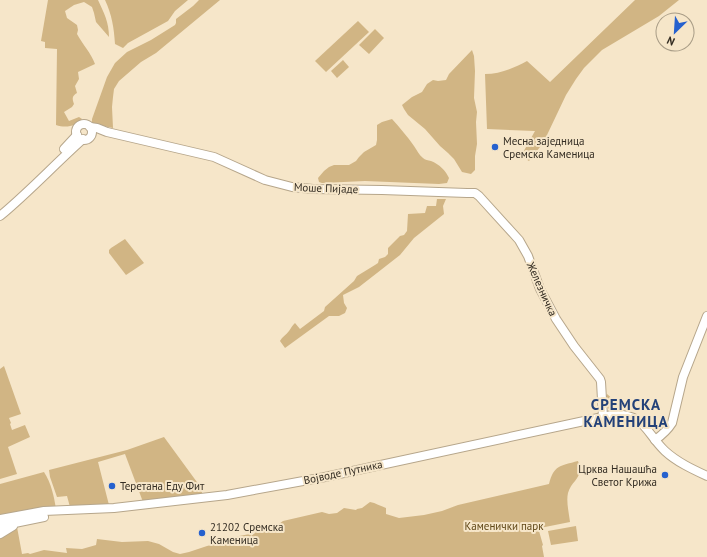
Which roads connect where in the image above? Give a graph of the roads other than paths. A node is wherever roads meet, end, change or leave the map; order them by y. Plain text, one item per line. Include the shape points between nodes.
1 (90, 131) junction
2 (80, 137) junction
3 (481, 198) joint
4 (15, 203) junction
5 (0, 216) edge
6 (707, 316) edge
7 (603, 417) junction
8 (654, 440) junction
9 (707, 476) edge
10 (80, 510) junction
11 (0, 519) edge
12 (22, 522) junction
13 (0, 526) edge
14 (0, 534) edge

1 - 2 street via 88,138
1 - 2 street via 85,124 79,126 76,130
1 - 3 street, Моше Пијаде via 107,132 214,157 265,180 292,187 472,193
2 - 4 street via 72,148
2 - 4 street via 28,184
3 - 7 street, Железничка via 520,242 556,319 600,379
4 - 5 street
6 - 8 street via 683,377 672,423
7 - 8 street, Војводе Путника via 618,415 636,419
7 - 10 street, Војводе Путника via 227,496
8 - 9 street, Војводе Путника via 679,462
10 - 11 street, Војводе Путника via 58,510
10 - 12 street, Војводе Путника
12 - 13 street, Војводе Путника
12 - 14 street

